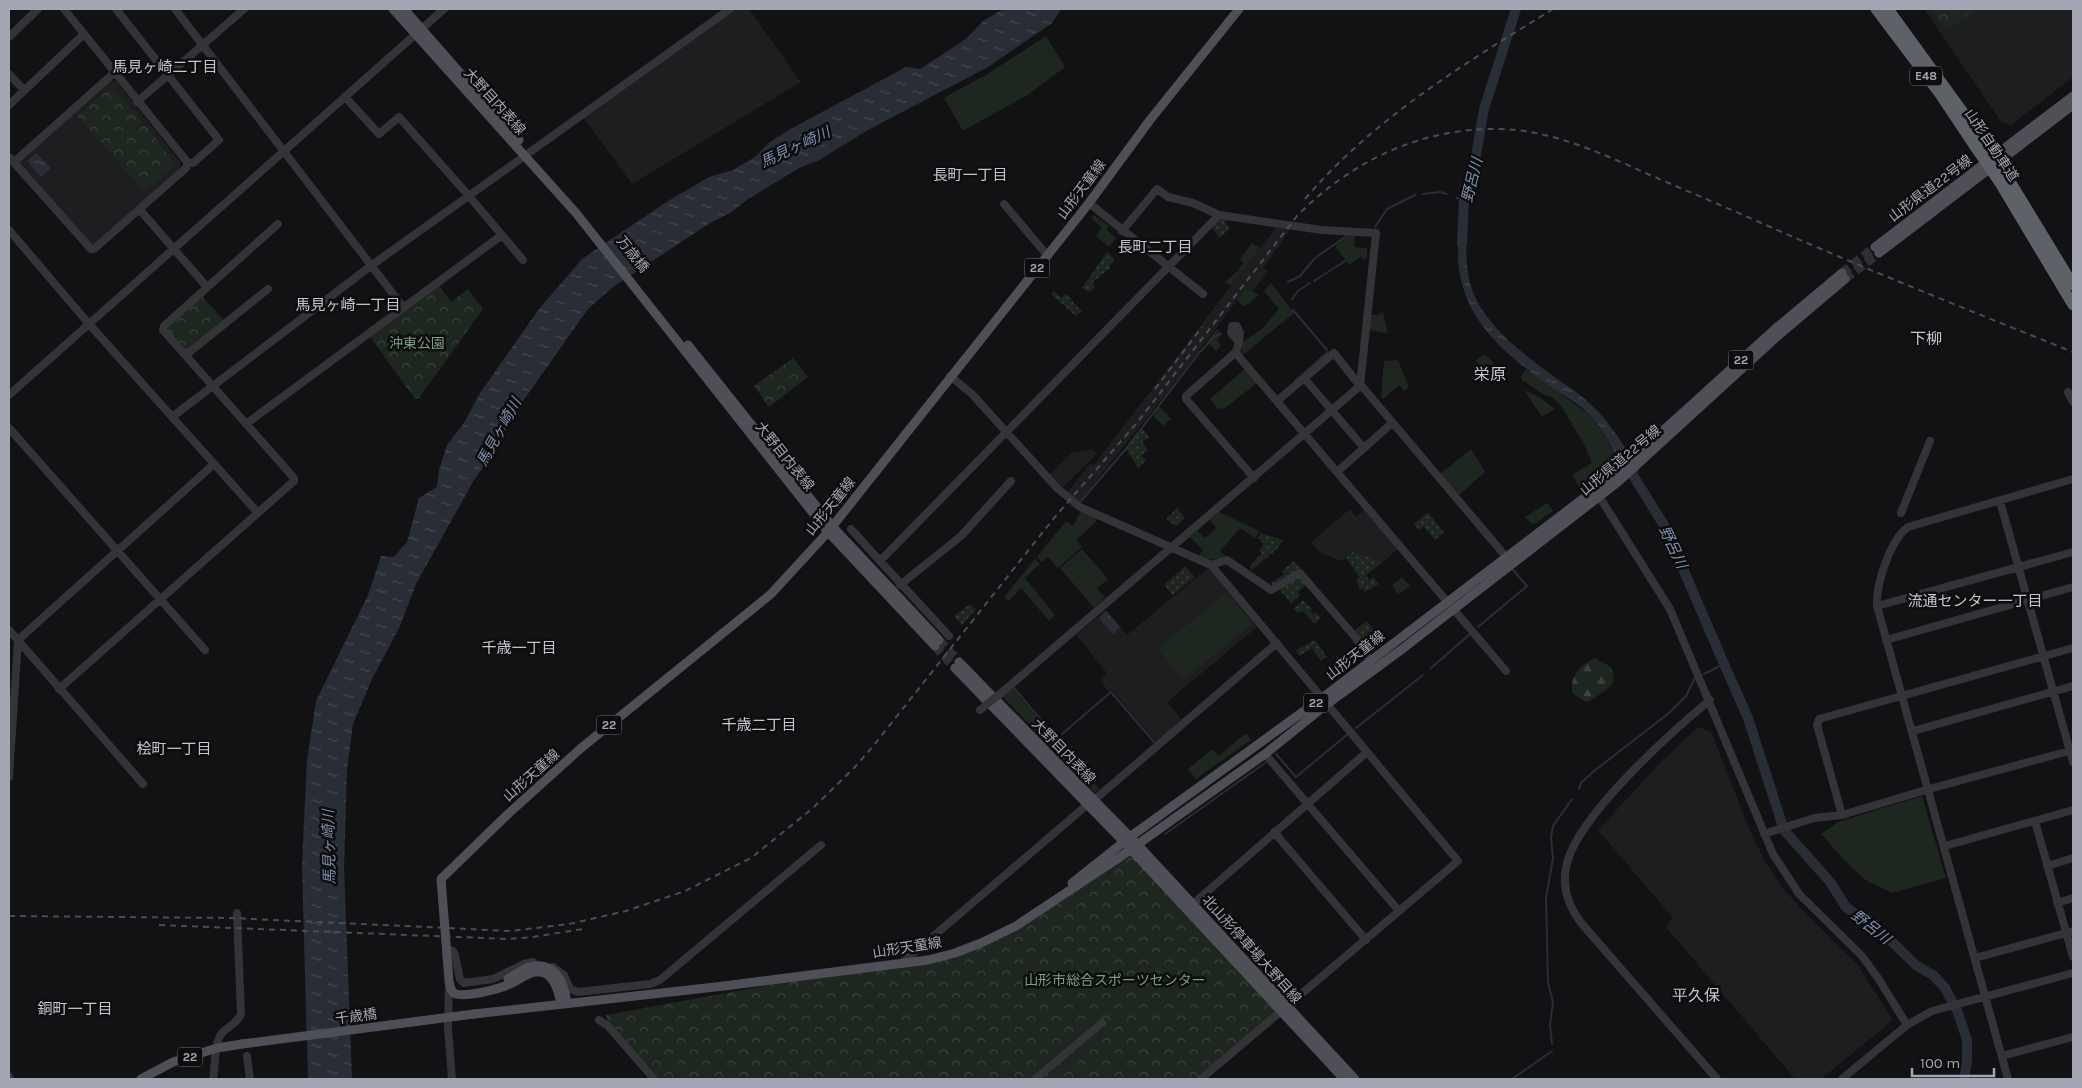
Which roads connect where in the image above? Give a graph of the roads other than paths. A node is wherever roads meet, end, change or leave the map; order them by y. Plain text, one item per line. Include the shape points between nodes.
1 (38, 9) edge
2 (64, 9) edge
3 (116, 9) edge
4 (175, 9) edge
5 (393, 9) edge
6 (404, 9) edge
7 (444, 9) edge
8 (730, 9) edge
9 (1239, 9) edge
10 (1876, 9) edge
11 (1888, 9) edge
12 (240, 10) edge
13 (419, 31) junction
14 (84, 34) junction
15 (9, 37) edge
16 (203, 45) junction
17 (114, 73) junction
18 (9, 74) edge
19 (168, 75) junction
20 (24, 90) junction
21 (344, 96) junction
22 (2073, 96) edge
23 (138, 102) junction
24 (9, 105) edge
25 (2073, 105) edge
26 (1979, 142) junction
27 (284, 151) junction
28 (528, 154) junction
29 (11, 160) edge
30 (188, 163) junction
31 (2004, 181) junction
32 (469, 196) junction
33 (1089, 203) junction
34 (1004, 204) dead end
35 (140, 210) junction
36 (577, 210) joint
37 (1219, 214) junction
38 (278, 224) dead end
39 (9, 230) edge
40 (1122, 230) junction
41 (502, 235) junction
42 (174, 248) junction
43 (1047, 255) junction
44 (523, 260) dead end
45 (372, 265) junction
46 (1168, 266) junction
47 (1843, 276) tunnel mouth
48 (2073, 285) edge
49 (207, 287) junction
50 (268, 289) dead end
51 (1204, 294) dead end
52 (2073, 305) edge
53 (403, 307) junction
54 (664, 319) joint
55 (89, 324) junction
56 (1239, 342) dead end
57 (1236, 352) junction
58 (186, 355) junction
59 (950, 376) junction
60 (1304, 378) junction
61 (1360, 385) junction
62 (212, 386) junction
63 (2068, 392) dead end
64 (9, 395) edge
65 (1277, 401) junction
66 (2073, 402) edge
67 (1332, 410) junction
68 (172, 417) junction
69 (1392, 423) junction
70 (246, 424) junction
71 (9, 428) edge
72 (1006, 432) junction
73 (1305, 434) junction
74 (1930, 441) dead end
75 (1364, 448) junction
76 (214, 464) junction
77 (1337, 472) junction
78 (1254, 478) junction
79 (2073, 479) edge
80 (1011, 481) dead end
81 (1597, 493) junction
82 (2000, 501) junction
83 (258, 513) junction
84 (1901, 513) dead end
85 (830, 529) junction
86 (851, 529) dead end
87 (1172, 547) junction
88 (118, 551) junction
89 (2073, 552) edge
90 (1507, 558) junction
91 (880, 561) junction
92 (1211, 565) junction
93 (2019, 567) junction
94 (900, 585) junction
95 (2073, 587) edge
96 (161, 599) junction
97 (2028, 599) junction
98 (1451, 605) junction
99 (1877, 606) junction
100 (9, 630) edge
101 (949, 636) tunnel mouth
102 (18, 640) junction
103 (1886, 640) junction
104 (937, 643) tunnel mouth
105 (1276, 643) junction
106 (2073, 648) edge
107 (205, 650) dead end
108 (1401, 650) joint
109 (2044, 656) junction
110 (1370, 660) junction
111 (957, 665) tunnel mouth
112 (1506, 671) dead end
113 (2073, 686) edge
114 (59, 689) junction
115 (2053, 692) junction
116 (1902, 696) junction
117 (1710, 700) junction
118 (1325, 701) junction
119 (980, 710) dead end
120 (1913, 731) junction
121 (2072, 750) edge
122 (1367, 752) junction
123 (1265, 754) junction
124 (2073, 762) edge
125 (9, 777) edge
126 (143, 784) dead end
127 (1929, 789) junction
128 (1308, 802) junction
129 (1090, 803) junction
130 (2073, 810) edge
131 (1842, 815) junction
132 (2035, 821) junction
133 (1274, 832) junction
134 (1764, 834) junction
135 (1127, 840) junction
136 (821, 845) dead end
137 (1945, 846) junction
138 (1134, 847) junction
139 (2073, 858) edge
140 (2047, 866) junction
141 (2073, 898) edge
142 (2057, 902) junction
143 (1193, 904) junction
144 (1400, 911) junction
145 (237, 913) dead end
146 (1035, 913) junction
147 (2070, 932) edge
148 (1366, 940) junction
149 (447, 950) junction
150 (1975, 958) junction
151 (2073, 958) edge
152 (902, 963) junction
153 (2073, 973) edge
154 (449, 981) junction
155 (1986, 996) junction
156 (564, 1004) junction
157 (1283, 1009) junction
158 (474, 1014) joint
159 (599, 1020) dead end
160 (1102, 1023) dead end
161 (1907, 1025) junction
162 (2073, 1038) edge
163 (217, 1048) junction
164 (248, 1056) dead end
165 (2002, 1056) junction
166 (215, 1069) junction
167 (141, 1079) edge
168 (206, 1079) edge
169 (213, 1079) edge
170 (250, 1079) edge
171 (452, 1079) edge
172 (654, 1079) edge
173 (1035, 1079) edge
174 (1201, 1079) edge
175 (1344, 1079) edge
176 (1355, 1079) edge
177 (1717, 1079) edge
178 (1842, 1079) edge
179 (2008, 1079) edge

1 - 15 street
2 - 14 street
3 - 19 street
4 - 16 street
5 - 13 main road, 大野目内表線
6 - 13 main road, 大野目内表線
7 - 13 street
8 - 28 street
9 - 33 main road, 山形天童線 / 22 via 1150,120
10 - 26 highway, 山形自動車道 / E48
11 - 26 highway, 山形自動車道 / E48
12 - 16 street
13 - 21 street
13 - 28 main road, 大野目内表線
14 - 17 street
14 - 20 street
16 - 19 street
16 - 27 street
17 - 23 street
17 - 29 street
18 - 20 street
19 - 23 street
19 - 30 street via 219,140 193,163
20 - 24 street
21 - 27 street
21 - 32 street via 378,134 399,117
22 - 25 main road, 山形県道22号線 via 1877,250
23 - 30 street
26 - 31 highway, 山形自動車道 / E48, bridge
27 - 42 street
27 - 45 street
28 - 32 street
28 - 36 main road, 大野目内表線
29 - 35 street via 91,249
30 - 35 street
31 - 48 highway, 山形自動車道 / E48
31 - 52 highway, 山形自動車道 / E48
32 - 41 street
32 - 45 street
33 - 40 street
33 - 43 main road, 山形天童線 / 22
34 - 43 street
35 - 42 street
36 - 54 main road, 万歳橋
37 - 40 street via 1193,203 1168,198 1157,189
37 - 46 street
37 - 61 street via 1322,230 1376,233
38 - 49 street
39 - 55 street
40 - 46 street
41 - 44 street
41 - 53 street
42 - 49 street
42 - 55 street
43 - 59 main road, 山形天童線 / 22
45 - 53 street
45 - 62 street
46 - 51 street
46 - 72 street
47 - 81 main road, 山形県道22号線 / 22 via 1643,456
49 - 58 street via 164,326 163,330
50 - 58 street
53 - 70 street
54 - 85 main road, 大野目内表線
55 - 64 street
55 - 68 street
56 - 57 street
57 - 65 street
57 - 78 street via 1186,399
58 - 62 street
59 - 72 street via 972,394
59 - 85 main road, 山形天童線 / 22
60 - 61 street via 1334,353
60 - 65 street
60 - 67 street
61 - 67 street
61 - 69 street
62 - 68 street
62 - 70 street
63 - 66 street
65 - 73 street
67 - 73 street
67 - 75 street
68 - 76 street
69 - 75 street
69 - 90 street
70 - 83 street via 294,478
71 - 88 street
72 - 87 street via 1057,488 1080,507
72 - 91 street
73 - 77 street
73 - 78 street
74 - 84 street
75 - 77 street
76 - 83 street
76 - 88 street
77 - 98 street
78 - 87 street
79 - 82 street
80 - 94 street via 961,536
81 - 90 main road, 山形天童線 / 22
81 - 98 main road, 山形県道22号線 / 22
81 - 117 street via 1670,609
82 - 93 street
82 - 99 street via 1913,524 1904,530 1896,538 1879,584
83 - 96 street
85 - 104 main road, 大野目内表線
85 - 149 main road, 山形天童線 / 22 via 771,594 580,749 444,874 440,885
86 - 91 street
87 - 92 street
87 - 119 street, bridge
88 - 96 street
88 - 102 street
89 - 93 street
90 - 98 main road, 山形天童線 / 22
91 - 94 street
92 - 105 street
92 - 110 street via 1227,560 1271,590 1300,573 1355,637
93 - 97 street
93 - 99 street
94 - 101 street
95 - 97 street
96 - 107 street
96 - 114 street
97 - 103 street
97 - 109 street
98 - 108 main road, 山形県道22号線 / 22
98 - 110 main road, 山形天童線 / 22
98 - 112 street
99 - 103 street
100 - 102 street
102 - 114 street
102 - 125 street
103 - 116 street
105 - 118 street
105 - 129 street
106 - 109 street
108 - 118 main road, 山形天童線 / 22
109 - 115 street
109 - 116 street
110 - 118 main road, 山形天童線 / 22
111 - 129 main road, 大野目内表線
113 - 115 street
114 - 126 street
115 - 120 street
115 - 121 street
116 - 120 street
116 - 131 street via 1820,719 1817,725
117 - 134 street
117 - 177 street via 1683,722 1592,818 1571,850 1566,864 1565,889 1568,901 1582,924
118 - 122 street
118 - 123 main road, 山形天童線 / 22
118 - 135 main road, 山形天童線 / 22
120 - 127 street
121 - 124 street
121 - 127 street
122 - 128 street
122 - 144 street via 1458,861
123 - 128 street
123 - 138 main road, 山形天童線 / 22
127 - 131 street
127 - 137 street
128 - 133 street
128 - 144 street
129 - 135 main road, 大野目内表線
129 - 152 street
130 - 132 street
131 - 134 street via 1814,818
132 - 137 street
132 - 140 street
133 - 143 street
133 - 148 street
134 - 161 street via 1794,888 1862,956
135 - 138 main road, 北山形停車場大野目線
135 - 146 main road, 山形天童線 / 22
136 - 149 street via 655,982 573,991 560,971 543,962 524,964 493,979 464,983 460,979 455,954
137 - 150 street
138 - 143 main road, 北山形停車場大野目線
138 - 146 main road, 山形天童線 / 22
138 - 157 main road, 北山形停車場大野目線
139 - 140 street
140 - 142 street
141 - 142 street
142 - 147 street
143 - 157 main road, 北山形停車場大野目線
144 - 148 street
145 - 163 street via 242,1014 223,1032
146 - 152 main road, 山形天童線 / 22 via 1010,930 955,953
147 - 150 street
147 - 151 street
148 - 157 street
149 - 154 main road, 山形天童線 / 22
150 - 155 street
152 - 156 main road, 山形天童線 / 22
153 - 155 street
154 - 156 main road via 456,994 501,988 531,973 542,973 552,977
154 - 171 street
155 - 161 street via 1935,1010
155 - 165 street
156 - 158 main road, 山形天童線 / 22
157 - 174 street
157 - 175 main road, 北山形停車場大野目線
157 - 176 main road, 北山形停車場大野目線
158 - 163 main road, 千歳橋 / 22, bridge
159 - 172 street
160 - 173 street
161 - 178 street
162 - 165 street
163 - 166 street
163 - 167 main road, 22 via 173,1062
164 - 170 street
165 - 179 street
166 - 168 street
166 - 169 street

